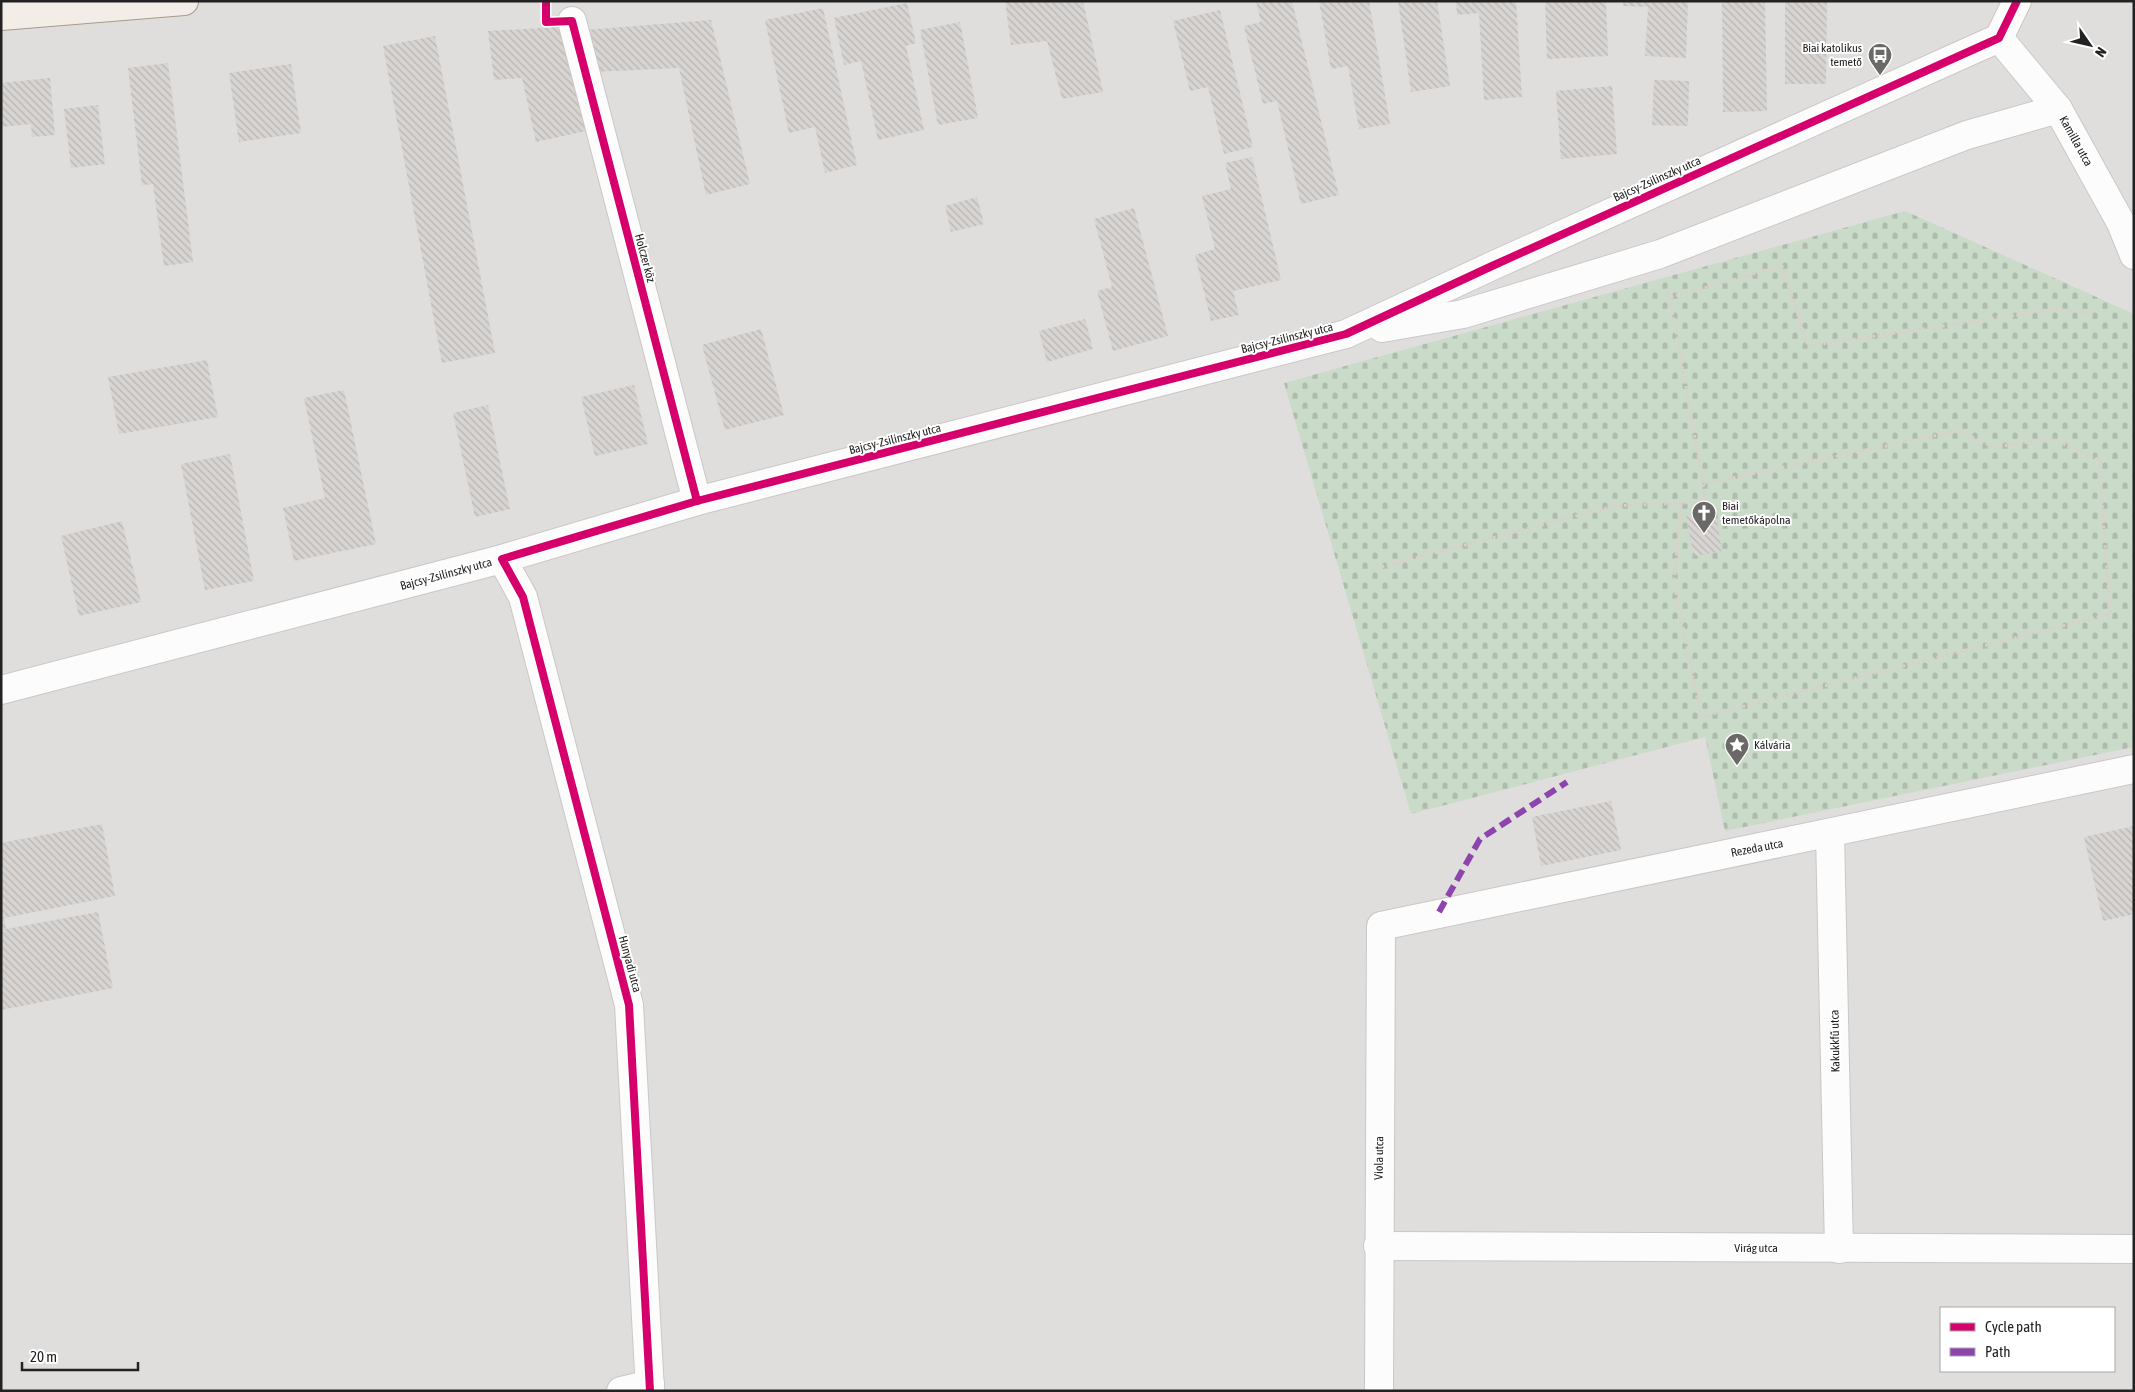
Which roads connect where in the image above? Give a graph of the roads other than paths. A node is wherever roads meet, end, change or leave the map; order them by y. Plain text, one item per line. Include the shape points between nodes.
1 (184, 1) edge
2 (2017, 1) edge
3 (1, 16) edge
4 (572, 21) dead end
5 (1999, 38) junction
6 (2058, 108) junction
7 (2134, 255) edge
8 (1346, 334) junction
9 (697, 501) junction
10 (502, 559) junction
11 (1, 690) edge
12 (2134, 769) edge
13 (1830, 833) junction
14 (1381, 926) joint
15 (1378, 1246) junction
16 (1839, 1249) junction
17 (2134, 1249) edge
18 (650, 1387) edge
19 (621, 1391) edge
20 (1379, 1391) edge

1 - 3 main road
2 - 5 street
4 - 9 street, Holczer köz
5 - 6 street, Kamilla utca
5 - 8 street, Bajcsy-Zsilinszky utca
6 - 7 street, Kamilla utca via 2121,223
6 - 8 street via 1967,135 1660,254 1463,314
8 - 9 street, Bajcsy-Zsilinszky utca
9 - 10 street, Bajcsy-Zsilinszky utca
10 - 11 street, Bajcsy-Zsilinszky utca
10 - 18 street, Hunyadi utca via 523,597 629,1005
12 - 13 street, Rezeda utca
13 - 14 street, Rezeda utca
13 - 16 street, Kakukkfű utca
14 - 15 street, Viola utca
15 - 16 street, Virág utca
15 - 20 street, Viola utca
16 - 17 street, Virág utca
18 - 19 street

